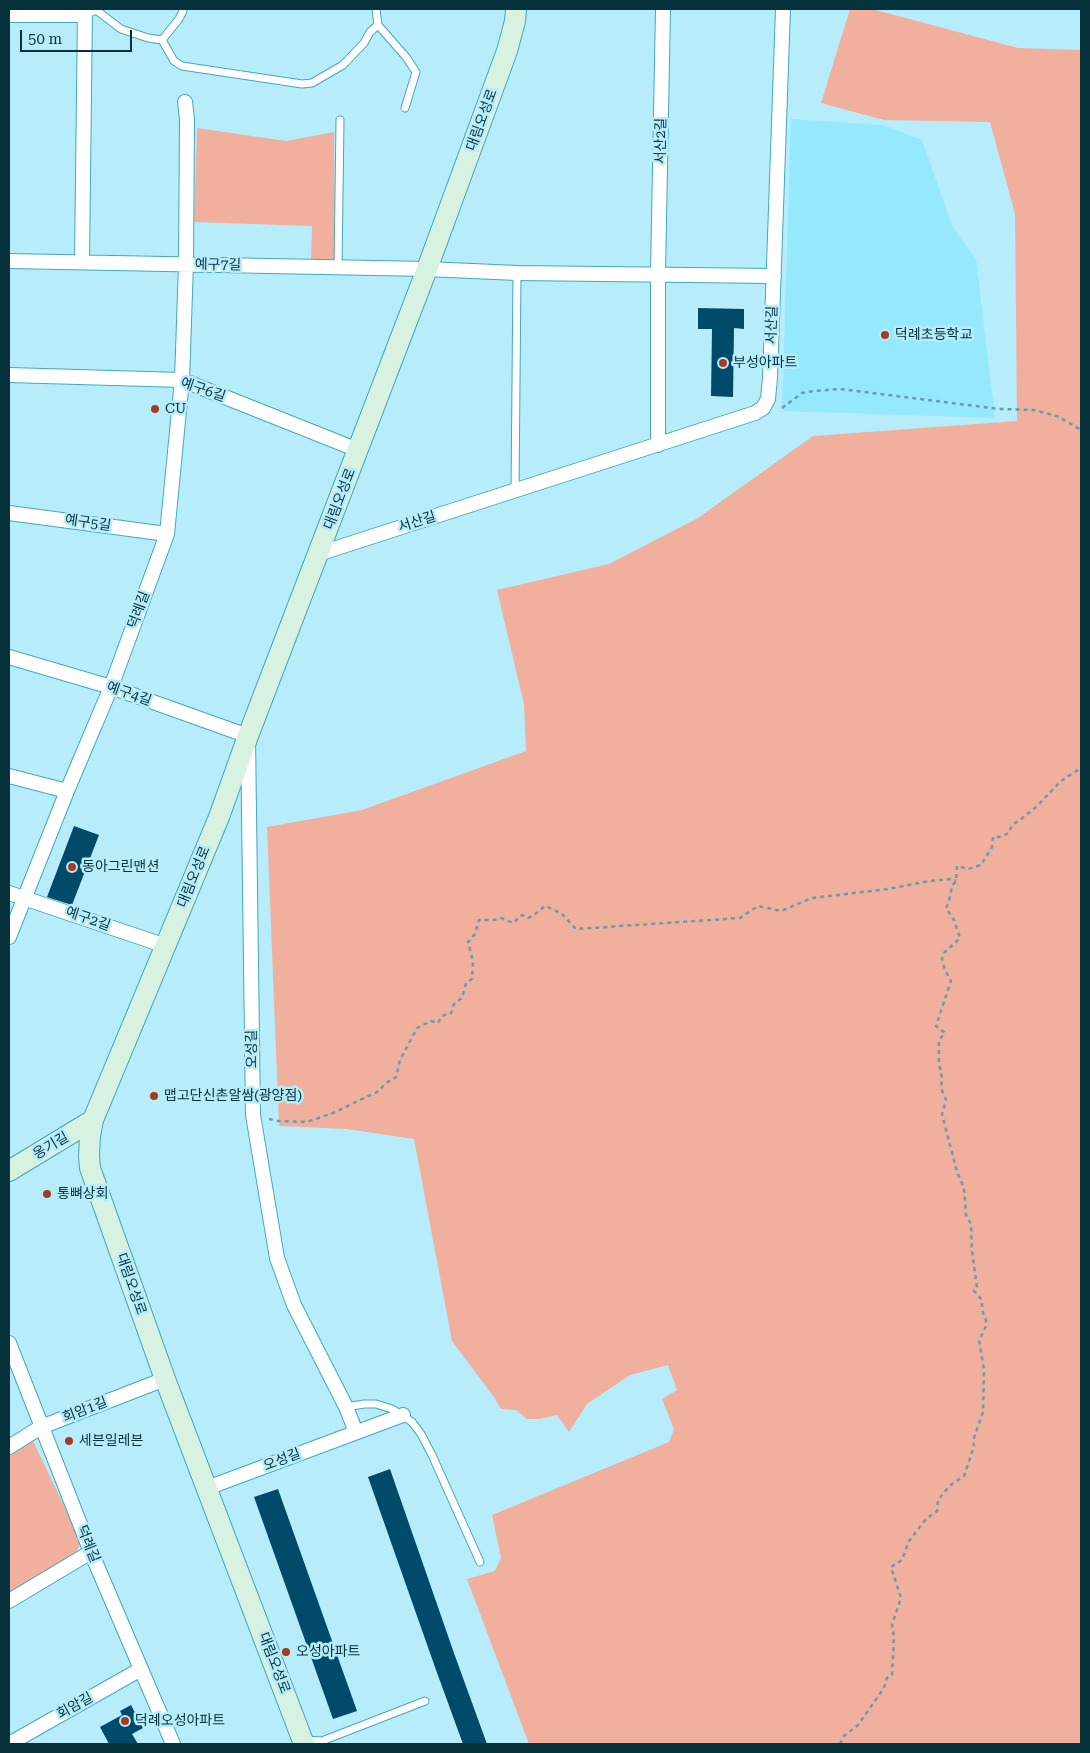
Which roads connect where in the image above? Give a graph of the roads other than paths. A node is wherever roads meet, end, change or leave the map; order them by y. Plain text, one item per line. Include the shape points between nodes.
1 (182, 9) edge
2 (376, 9) edge
3 (516, 9) edge
4 (664, 9) edge
5 (783, 9) edge
6 (85, 12) edge
7 (9, 14) edge
8 (378, 25) junction
9 (162, 40) junction
10 (185, 102) dead end
11 (405, 108) dead end
12 (340, 120) dead end
13 (9, 261) edge
14 (82, 262) junction
15 (186, 264) junction
16 (338, 268) junction
17 (427, 269) junction
18 (517, 273) junction
19 (658, 273) junction
20 (774, 276) junction
21 (9, 375) edge
22 (182, 380) junction
23 (658, 445) junction
24 (358, 450) junction
25 (515, 491) junction
26 (9, 513) edge
27 (167, 534) junction
28 (318, 554) junction
29 (9, 657) edge
30 (112, 687) junction
31 (248, 736) junction
32 (9, 776) edge
33 (67, 791) junction
34 (9, 893) edge
35 (24, 897) junction
36 (9, 937) edge
37 (166, 946) junction
38 (93, 1120) junction
39 (9, 1171) edge
40 (9, 1343) edge
41 (165, 1379) junction
42 (346, 1407) junction
43 (403, 1415) junction
44 (41, 1427) junction
45 (356, 1432) junction
46 (9, 1447) edge
47 (207, 1488) junction
48 (91, 1552) junction
49 (480, 1562) dead end
50 (9, 1601) edge
51 (141, 1670) junction
52 (425, 1702) dead end
53 (299, 1743) edge
54 (9, 1744) edge
55 (173, 1744) edge

1 - 9 lane via 179,19
2 - 8 lane
3 - 17 street, 대림오성로 via 516,21 507,51
4 - 19 street, 서산2길
5 - 20 street, 서산길
6 - 7 street
6 - 9 lane via 96,10 121,28
6 - 14 street
8 - 9 lane via 343,64 312,82 302,84 182,66 174,62
8 - 11 lane via 416,72
10 - 15 street, 덕례길
12 - 16 lane
13 - 14 street, 예구7길
14 - 15 street, 예구7길
15 - 16 street, 예구7길
15 - 22 street, 덕례길
16 - 17 street, 예구7길
17 - 18 street
17 - 24 street, 대림오성로
18 - 19 street
18 - 25 lane
19 - 20 street
19 - 23 street, 서산2길
20 - 23 street, 서산길 via 770,388 763,408 755,414
21 - 22 street, 예구6길
22 - 24 street, 예구6길
22 - 27 street, 덕례길
23 - 25 street, 서산길
24 - 28 street, 대림오성로
25 - 28 street, 서산길
26 - 27 street, 예구5길
27 - 30 street, 덕례길
28 - 31 street, 대림오성로
29 - 30 street, 예구4길
30 - 31 street, 예구4길
30 - 33 street, 덕례길
31 - 37 street, 대림오성로
31 - 42 street, 오성길 via 253,1115 277,1258 294,1304
32 - 33 street
33 - 35 street, 덕례길
34 - 35 street, 예구2길
35 - 36 street, 덕례길
35 - 37 street, 예구2길
37 - 38 street, 대림오성로
38 - 39 street, 옹기길
38 - 41 street, 대림오성로 via 90,1168
40 - 44 street, 덕례길
41 - 44 street, 회암1길
41 - 47 street, 대림오성로
42 - 43 lane via 376,1404
42 - 45 street, 오성길
43 - 45 street, 오성길
43 - 49 lane via 421,1434 432,1455
44 - 46 street, 회암1길
44 - 48 street, 덕례길
45 - 47 street, 오성길
47 - 53 street, 대림오성로
48 - 50 street
48 - 51 street, 덕례길
51 - 54 street, 회암길
51 - 55 street, 덕례길
52 - 53 lane via 322,1741

